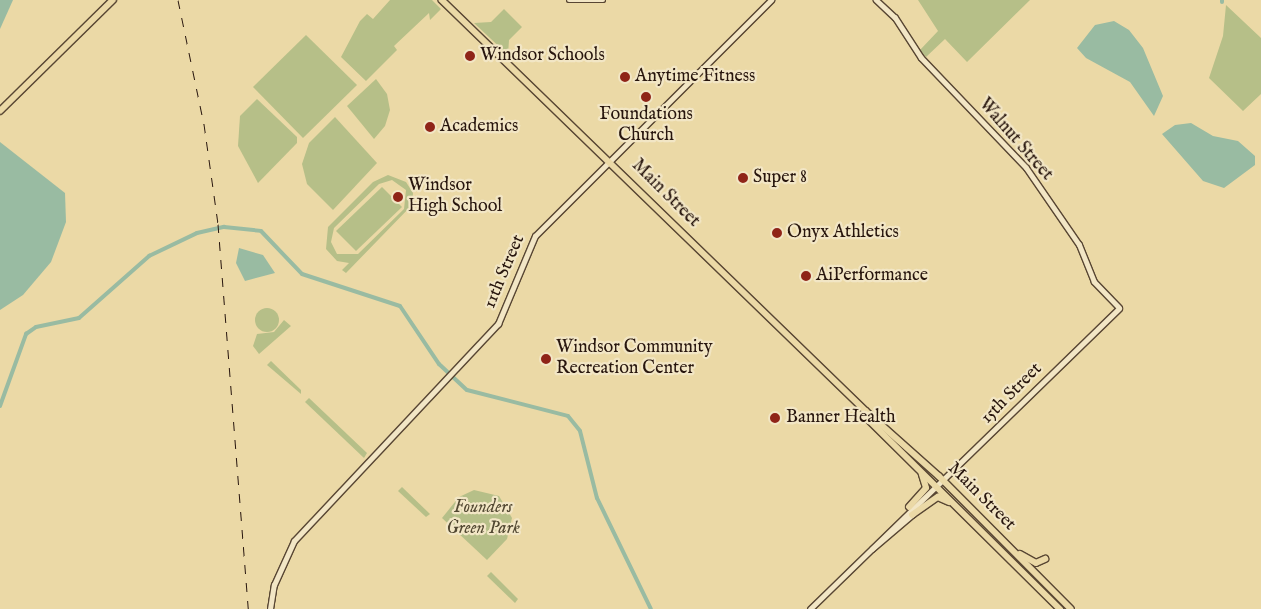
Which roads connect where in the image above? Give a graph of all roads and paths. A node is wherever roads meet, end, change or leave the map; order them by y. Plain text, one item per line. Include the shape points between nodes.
1 (113, 0) edge
2 (442, 0) edge
3 (569, 0) edge
4 (603, 0) edge
5 (771, 0) edge
6 (876, 0) edge
7 (0, 111) edge
8 (608, 158) junction
9 (1119, 308) joint
10 (866, 411) junction
11 (901, 450) junction
12 (943, 480) junction
13 (938, 486) junction
14 (924, 499) junction
15 (910, 507) junction
16 (912, 515) junction
17 (972, 521) junction
18 (1000, 537) junction
19 (994, 543) junction
20 (872, 550) junction
21 (1045, 559) dead end
22 (1034, 572) junction
23 (1027, 576) junction
24 (1058, 597) junction
25 (270, 609) edge
26 (810, 609) edge
27 (1060, 609) edge
28 (1071, 609) edge

1 - 7 main road
2 - 8 main road, Main Street
3 - 4 street
5 - 8 street, 11th Street
6 - 9 street, Walnut Street via 895,18 921,58 1026,168 1079,245 1094,282
8 - 10 main road, Main Street
8 - 25 street, 11th Street via 534,236 498,324 294,541 274,585
9 - 12 street, 15th Street
10 - 11 main road, Main Street
10 - 12 main road, Main Street
11 - 13 main road, Main Street
11 - 15 main road via 926,481 925,489
12 - 13 street, 15th Street
12 - 18 main road, Main Street
13 - 14 street, 15th Street
13 - 17 main road, Main Street
14 - 15 street, 15th Street
14 - 16 street, 15th Street
15 - 20 street, 15th Street
16 - 17 main road via 940,496
16 - 20 street, 15th Street
17 - 19 main road, Main Street
18 - 21 main road via 1029,560
18 - 22 main road, Main Street
19 - 22 main road
19 - 23 main road, Main Street
20 - 26 street
22 - 24 main road, Main Street
23 - 24 main road
23 - 27 main road, Main Street
24 - 28 main road, Main Street

